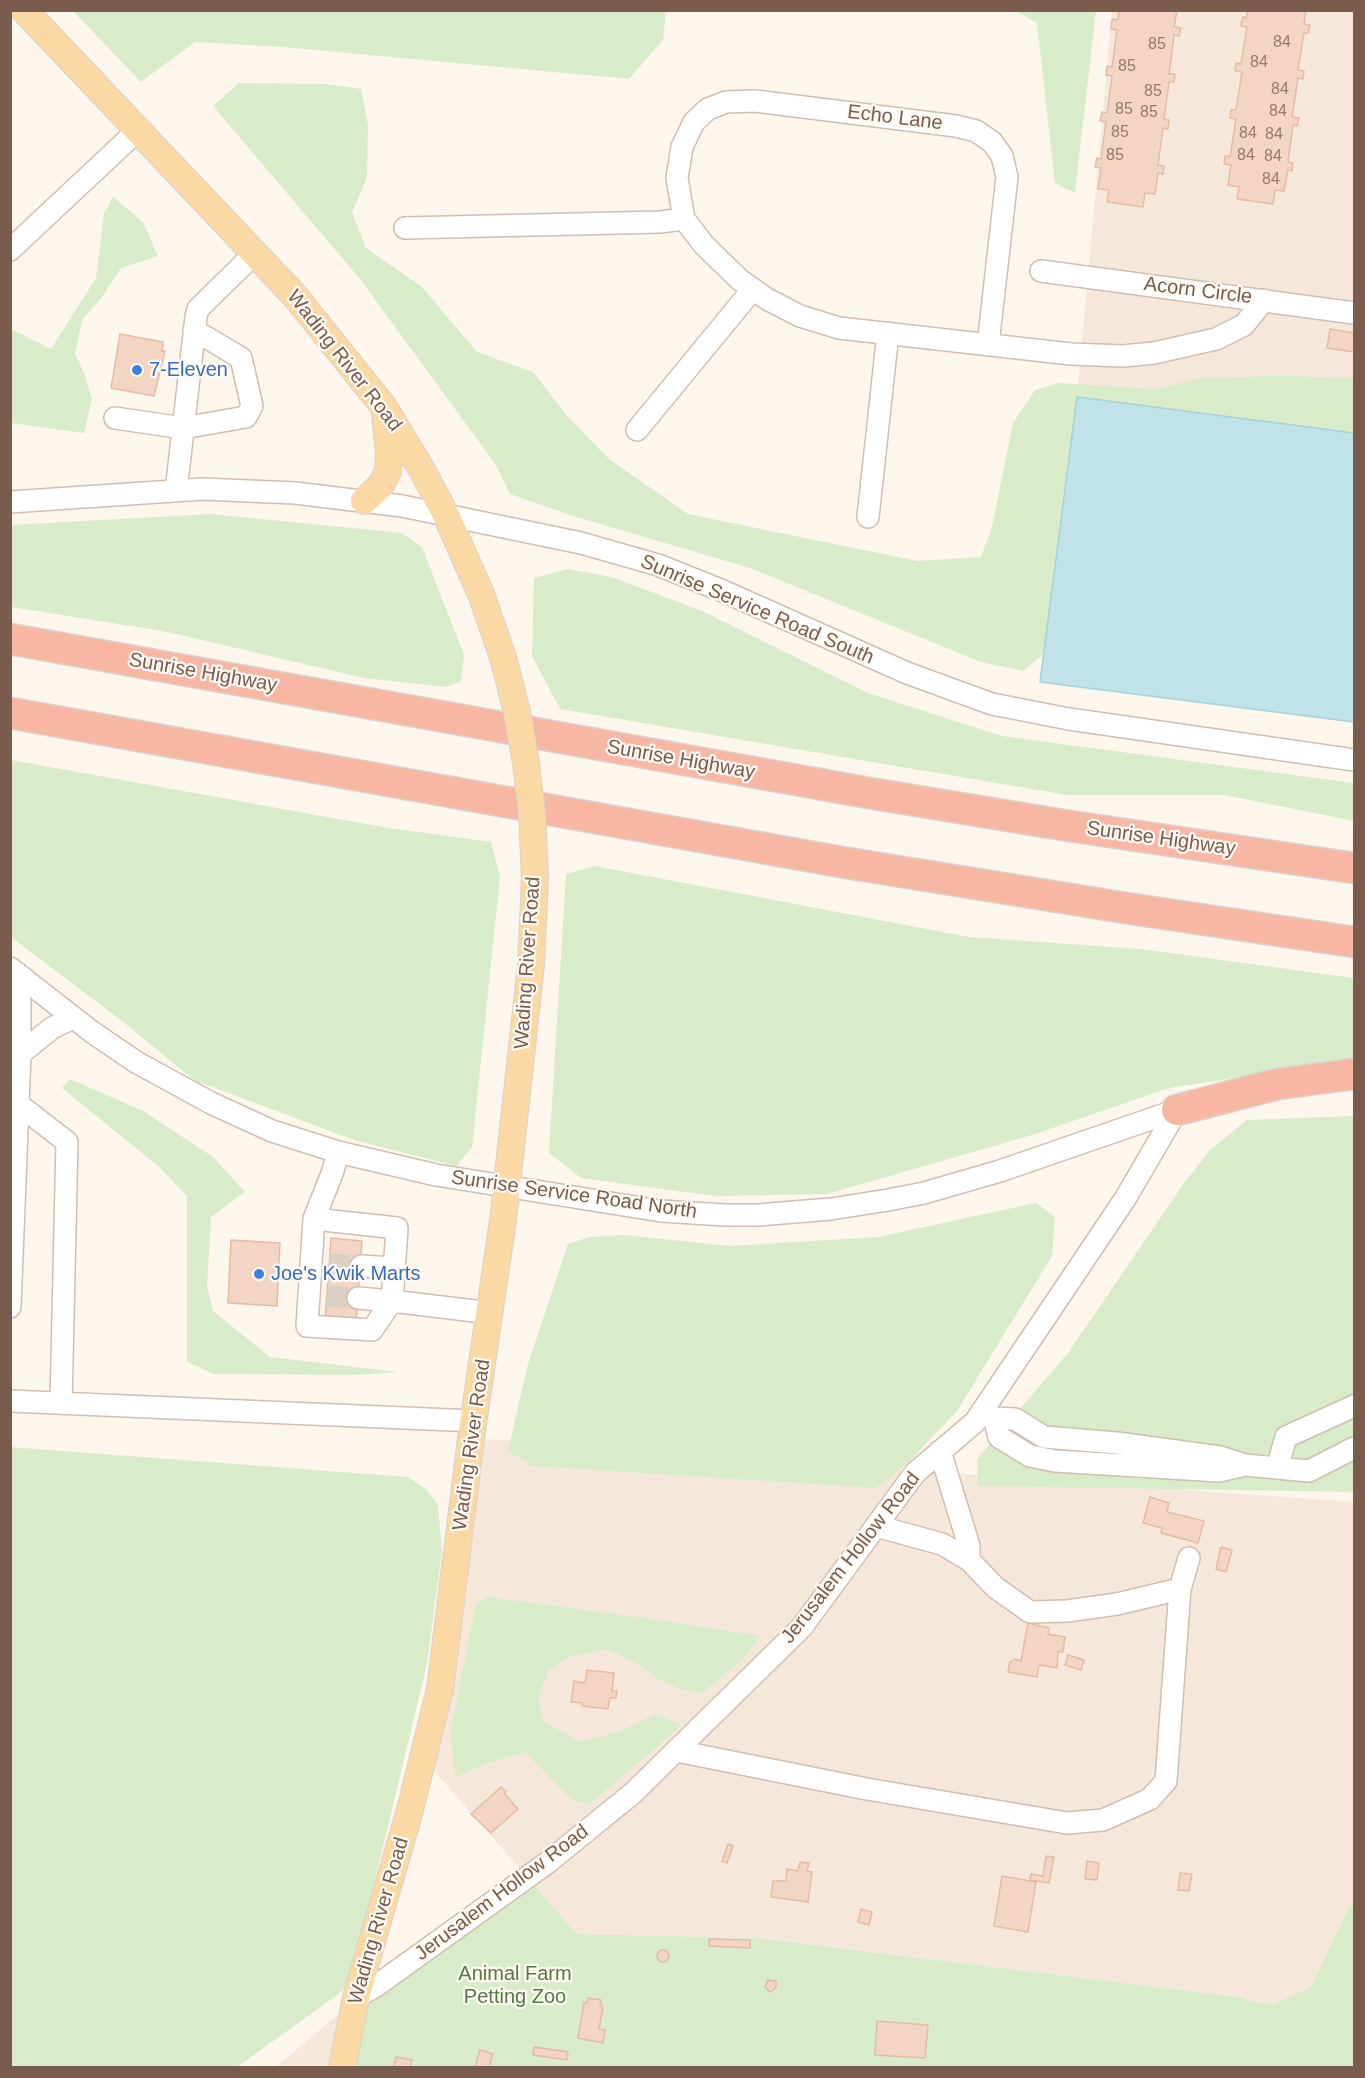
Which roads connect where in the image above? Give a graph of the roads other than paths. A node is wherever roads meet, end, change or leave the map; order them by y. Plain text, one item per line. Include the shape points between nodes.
1 (24, 10) edge
2 (137, 130) junction
3 (684, 219) junction
4 (405, 228) dead end
5 (10, 250) edge
6 (254, 254) junction
7 (1041, 271) dead end
8 (753, 289) junction
9 (1264, 300) junction
10 (1354, 313) edge
11 (194, 330) junction
12 (888, 333) junction
13 (988, 345) junction
14 (384, 407) junction
15 (115, 418) dead end
16 (183, 428) junction
17 (637, 430) dead end
18 (176, 491) junction
19 (364, 501) junction
20 (10, 502) edge
21 (446, 515) junction
22 (868, 517) dead end
23 (10, 639) edge
24 (10, 713) edge
25 (1354, 760) edge
26 (1354, 868) edge
27 (1354, 942) edge
28 (14, 970) edge
29 (73, 1018) junction
30 (20, 1054) junction
31 (1354, 1074) edge
32 (18, 1104) junction
33 (1177, 1110) junction
34 (338, 1152) junction
35 (506, 1187) junction
36 (314, 1219) junction
37 (361, 1266) tunnel mouth
38 (394, 1268) junction
39 (358, 1298) tunnel mouth
40 (392, 1301) junction
41 (10, 1307) edge
42 (491, 1312) junction
43 (10, 1401) edge
44 (61, 1403) junction
45 (1354, 1406) edge
46 (988, 1415) junction
47 (474, 1421) junction
48 (1117, 1443) junction
49 (1354, 1448) edge
50 (940, 1451) junction
51 (1115, 1465) junction
52 (1245, 1465) junction
53 (1277, 1468) junction
54 (876, 1526) junction
55 (1189, 1558) dead end
56 (969, 1560) junction
57 (1180, 1589) junction
58 (677, 1751) junction
59 (356, 1998) junction
60 (342, 2067) edge

1 - 2 main road, Wading River Road
2 - 5 street
2 - 6 main road, Wading River Road
3 - 4 street
3 - 8 street, Echo Lane via 704,245
3 - 13 street, Echo Lane via 677,178 682,147 694,122 708,109 726,102 755,101 976,131 992,142 1002,156 1007,177
6 - 11 street via 198,309
6 - 14 main road, Wading River Road via 302,304
7 - 9 street, Acorn Circle
8 - 12 street, Echo Lane via 800,316 839,328
8 - 17 street
9 - 10 street, Acorn Circle
9 - 13 street, Echo Lane via 1244,325 1216,339 1154,353 1071,354
11 - 16 street
11 - 16 street via 241,358 252,406 246,417
12 - 13 street, Echo Lane
12 - 22 street
14 - 19 main road via 388,471 381,485
14 - 21 main road, Wading River Road
15 - 16 street
16 - 18 street
18 - 19 street, Sunrise Service Road South via 269,491
18 - 20 street, Sunrise Service Road South
19 - 21 street, Sunrise Service Road South
21 - 25 street, Sunrise Service Road South via 581,543 658,565 907,674 992,704 1069,719
21 - 35 main road, Wading River Road, bridge via 503,657 517,712 532,813 535,878 531,965
23 - 26 highway, Sunrise Highway via 880,795
24 - 27 highway via 841,861
28 - 29 street, Sunrise Service Road North
28 - 30 street via 20,1004
29 - 30 street via 52,1028
29 - 34 street, Sunrise Service Road North via 136,1062 201,1099 272,1131
30 - 32 street
31 - 33 highway via 1278,1084
32 - 41 street
32 - 44 street via 67,1142
33 - 35 street, Sunrise Service Road North via 959,1183 831,1209 759,1215 683,1213
33 - 46 street, Jerusalem Hollow Road
34 - 35 street, Sunrise Service Road North
34 - 36 street
35 - 42 main road, Wading River Road
36 - 38 street via 397,1228
36 - 40 street via 320,1264 318,1295 307,1326 372,1330
37 - 38 street
38 - 40 street
39 - 40 street
40 - 42 street
42 - 47 main road, Wading River Road
43 - 44 street
44 - 47 street
45 - 53 street via 1286,1437
46 - 48 street via 1016,1419 1044,1437
46 - 50 street, Jerusalem Hollow Road
46 - 51 street via 999,1437 1030,1456
47 - 59 main road, Wading River Road via 440,1689
48 - 51 street
48 - 52 street via 1221,1457
49 - 53 street via 1309,1470
50 - 54 street, Jerusalem Hollow Road via 915,1473
50 - 56 street via 969,1546
51 - 52 street via 1219,1471
52 - 53 street
54 - 56 street via 942,1544
54 - 58 street, Jerusalem Hollow Road via 802,1627
55 - 57 street
56 - 57 street via 996,1588 1030,1612 1117,1604
57 - 58 street via 1166,1782 1150,1799 1103,1820 1067,1823
58 - 59 street, Jerusalem Hollow Road via 633,1793 547,1863
59 - 60 main road, Wading River Road

